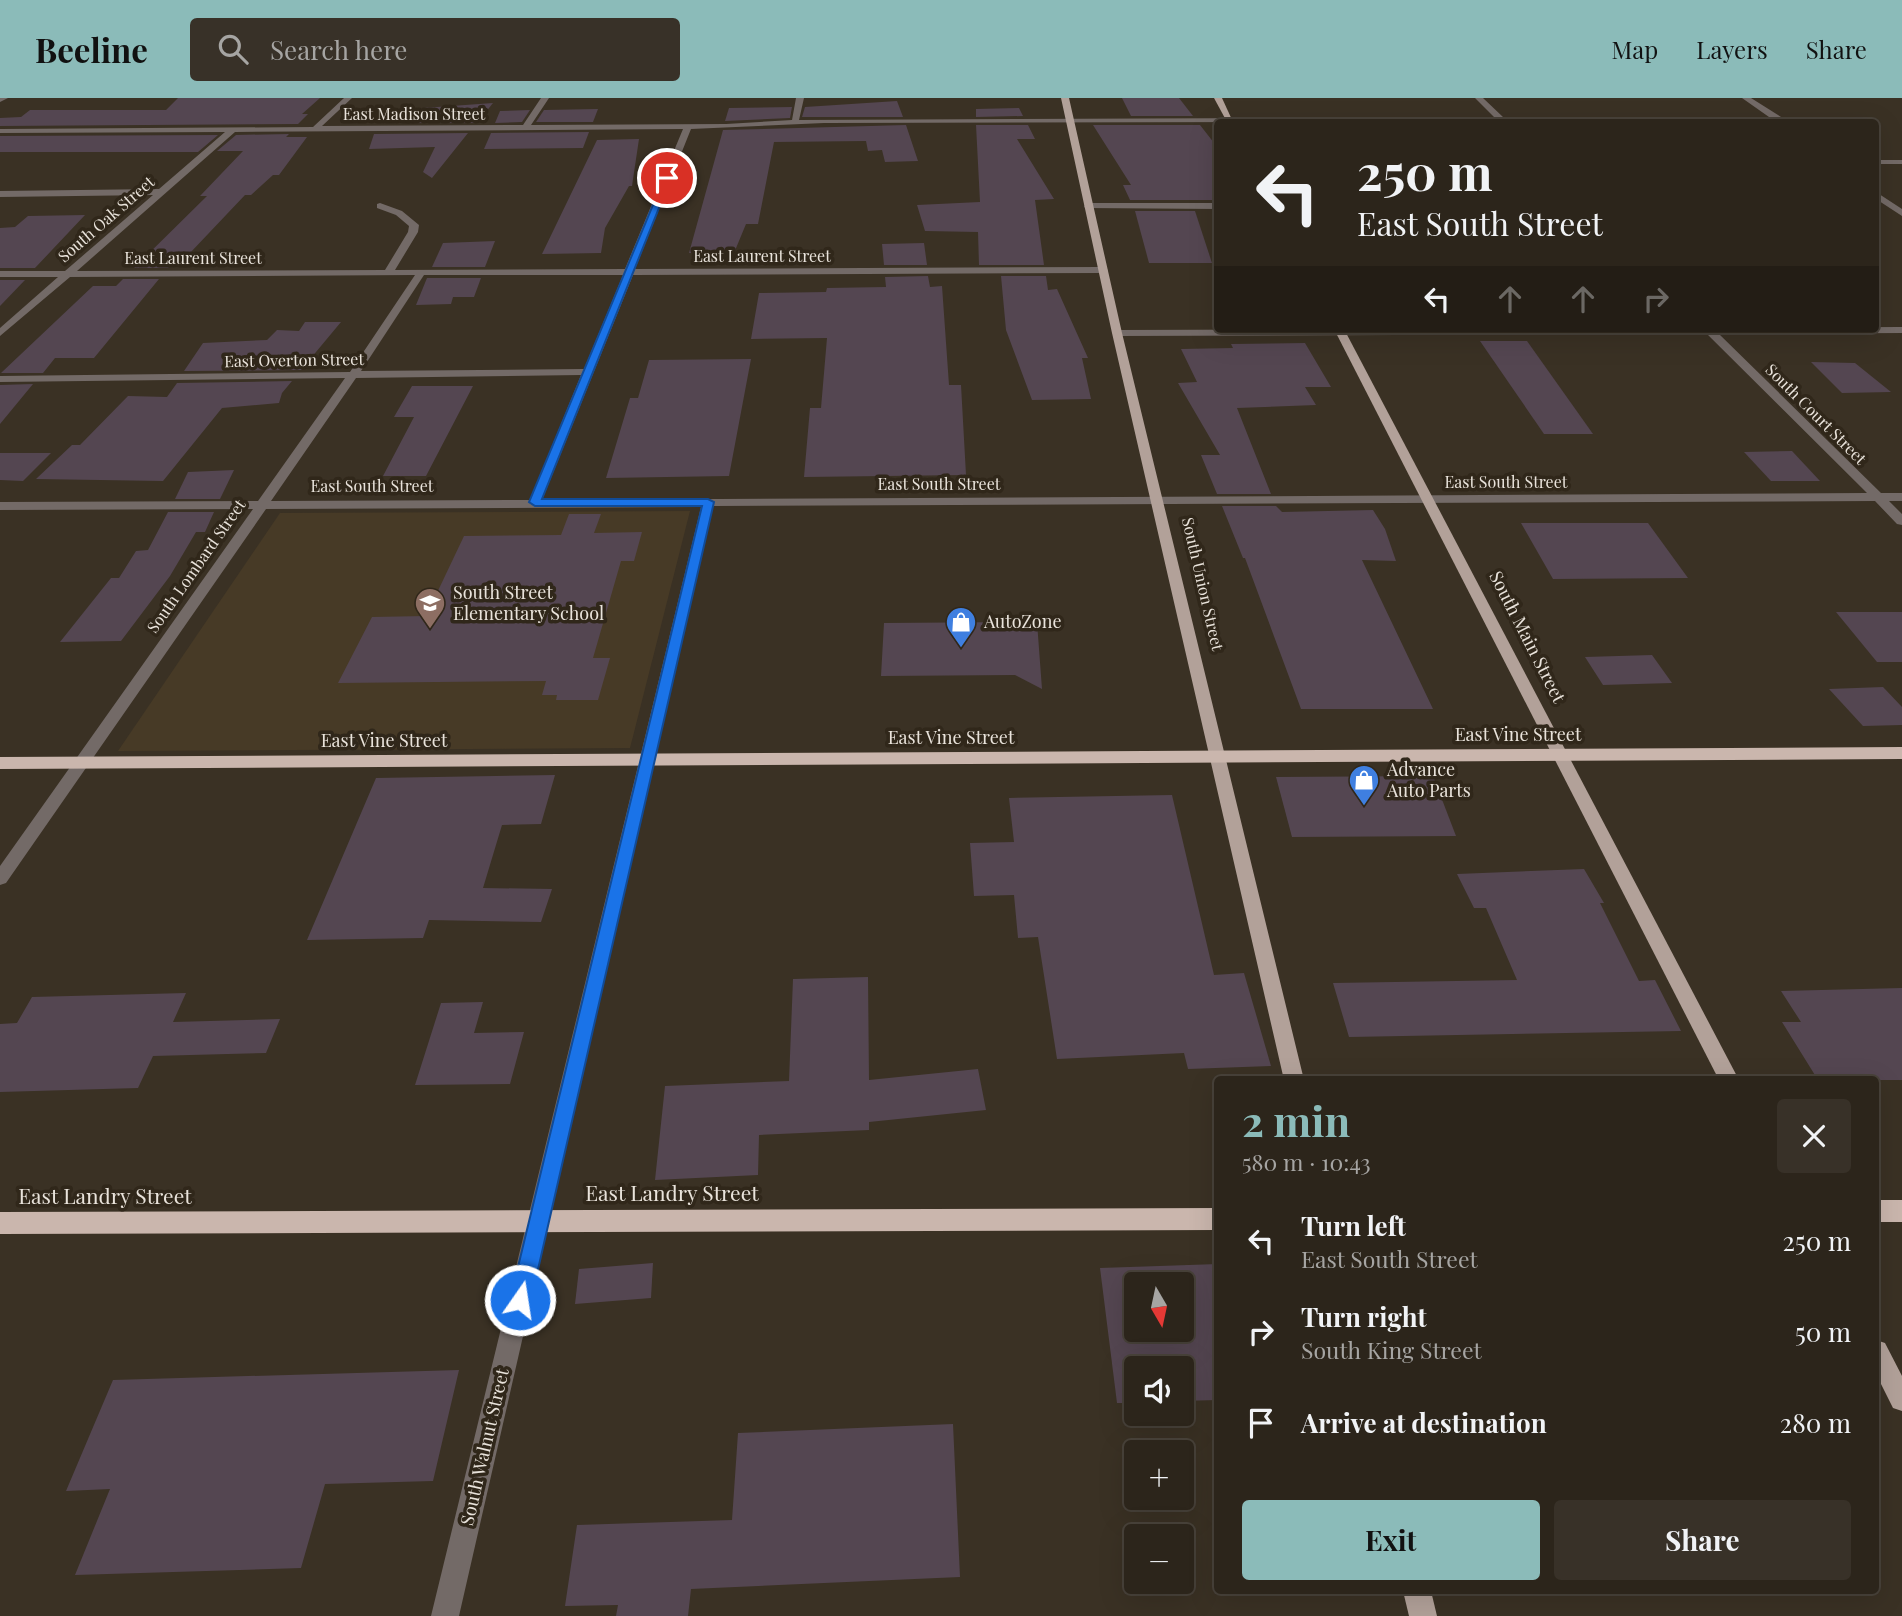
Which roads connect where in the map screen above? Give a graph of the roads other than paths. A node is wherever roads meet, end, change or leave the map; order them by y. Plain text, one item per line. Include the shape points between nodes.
1 (348, 98) edge
2 (545, 98) edge
3 (800, 98) edge
4 (1065, 98) edge
5 (1218, 98) edge
6 (1479, 98) edge
7 (1746, 98) edge
8 (1229, 119) edge
9 (1500, 119) edge
10 (1777, 119) edge
11 (1071, 121) junction
12 (1214, 121) edge
13 (794, 123) junction
14 (526, 127) junction
15 (688, 127) junction
16 (316, 128) junction
17 (233, 129) junction
18 (0, 131) edge
19 (1879, 162) edge
20 (1902, 162) edge
21 (162, 192) junction
22 (0, 194) edge
23 (1879, 197) edge
24 (1879, 205) edge
25 (1891, 205) junction
26 (380, 206) dead end
27 (1088, 206) junction
28 (1214, 206) edge
29 (1902, 213) edge
30 (1103, 270) junction
31 (628, 273) junction
32 (66, 274) junction
33 (387, 274) junction
34 (421, 274) junction
35 (0, 275) edge
36 (1879, 330) edge
37 (1902, 330) edge
38 (1214, 332) edge
39 (0, 333) edge
40 (1117, 333) junction
41 (1342, 333) edge
42 (1711, 333) edge
43 (587, 372) junction
44 (354, 375) junction
45 (0, 379) edge
46 (1878, 497) junction
47 (1902, 497) edge
48 (1158, 499) junction
49 (1428, 500) junction
50 (535, 502) junction
51 (708, 502) junction
52 (260, 504) junction
53 (0, 506) edge
54 (1902, 522) edge
55 (1902, 753) edge
56 (1561, 755) junction
57 (1217, 758) junction
58 (649, 761) junction
59 (0, 763) edge
60 (81, 763) junction
61 (0, 879) edge
62 (1293, 1076) edge
63 (1728, 1076) edge
64 (1879, 1211) edge
65 (1902, 1211) edge
66 (1214, 1219) edge
67 (539, 1221) junction
68 (0, 1223) edge
69 (1879, 1356) edge
70 (1902, 1400) edge
71 (1418, 1594) edge
72 (446, 1616) edge
73 (1423, 1616) edge

1 - 16 street
2 - 14 street
3 - 13 street
4 - 11 main road, South Union Street
5 - 8 main road
6 - 9 street
7 - 10 street
11 - 12 street, East Madison Street
11 - 13 street, East Madison Street
11 - 27 main road, South Union Street
13 - 15 street, East Madison Street
14 - 15 street, East Madison Street
14 - 16 street, East Madison Street
15 - 31 street
16 - 17 street, East Madison Street
17 - 18 street, East Madison Street
17 - 21 street, South Oak Street
19 - 20 street
21 - 22 street
21 - 32 street, South Oak Street
23 - 25 street
24 - 25 street
25 - 29 street
26 - 33 street via 414,225
27 - 28 street
27 - 30 main road, South Union Street
30 - 31 street, East Laurent Street
30 - 40 main road, South Union Street
31 - 34 street, East Laurent Street
31 - 43 street
32 - 33 street, East Laurent Street
32 - 35 street, East Laurent Street
32 - 39 street, South Oak Street
33 - 34 street, East Laurent Street
34 - 44 street, South Lombard Street
36 - 37 street
38 - 40 street
40 - 48 main road, South Union Street
41 - 49 main road, South Main Street
42 - 46 street, South Court Street
43 - 44 street, East Overton Street
43 - 50 street
44 - 45 street, East Overton Street
44 - 52 street, South Lombard Street
46 - 47 street, East South Street
46 - 49 street, East South Street
46 - 54 street, South Court Street
48 - 49 street, East South Street
48 - 51 street, East South Street
48 - 57 main road, South Union Street
49 - 56 main road, South Main Street
50 - 51 street, East South Street
50 - 52 street, East South Street
51 - 58 street, South Walnut Street
52 - 53 street, East South Street
52 - 60 street, South Lombard Street
55 - 56 highway, East Vine Street
56 - 57 highway, East Vine Street
56 - 63 main road, South Main Street
57 - 58 highway, East Vine Street
57 - 62 main road, South Union Street
58 - 60 highway, East Vine Street
58 - 67 street, South Walnut Street
59 - 60 highway, East Vine Street
60 - 61 street, South Lombard Street
64 - 65 highway
66 - 67 highway, East Landry Street
67 - 68 highway, East Landry Street
67 - 72 street, South Walnut Street
69 - 70 main road
71 - 73 main road

